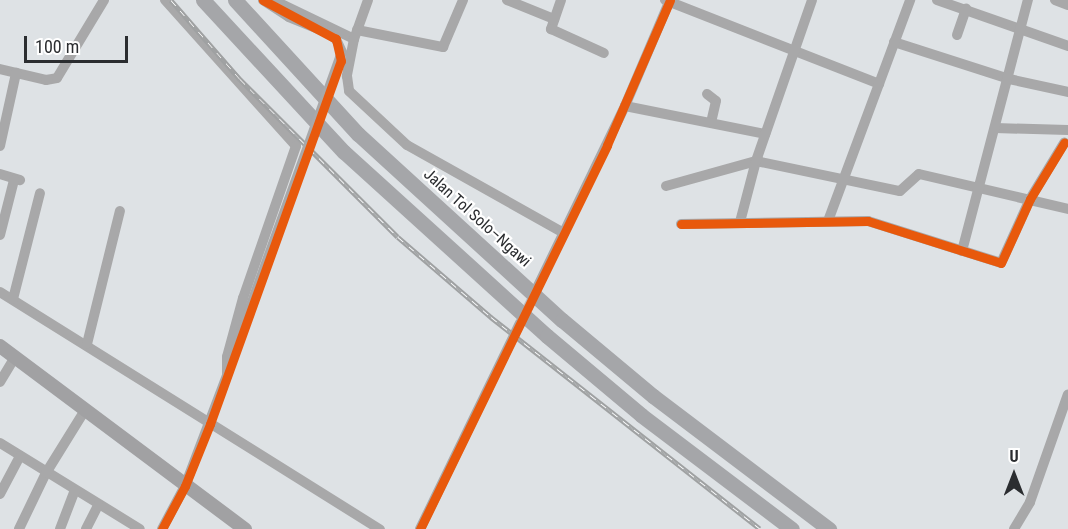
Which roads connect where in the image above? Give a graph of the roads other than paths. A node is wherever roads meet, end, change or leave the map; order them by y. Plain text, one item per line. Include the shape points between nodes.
1 (104, 0) edge
2 (165, 0) edge
3 (203, 0) edge
4 (235, 0) edge
5 (263, 0) edge
6 (273, 0) edge
7 (368, 0) edge
8 (463, 0) edge
9 (507, 0) edge
10 (561, 0) edge
11 (812, 0) edge
12 (910, 0) edge
13 (937, 0) edge
14 (1028, 0) edge
15 (1055, 0) edge
16 (668, 1) edge
17 (1068, 4) edge
18 (964, 6) edge
19 (554, 19) junction
20 (1022, 29) junction
21 (356, 34) junction
22 (957, 35) dead end
23 (894, 42) junction
24 (1068, 46) edge
25 (794, 50) junction
26 (604, 53) dead end
27 (0, 69) edge
28 (16, 73) junction
29 (1009, 79) junction
30 (879, 84) junction
31 (1068, 92) edge
32 (707, 94) dead end
33 (625, 106) junction
34 (711, 122) junction
35 (996, 128) junction
36 (1068, 130) edge
37 (765, 134) junction
38 (1064, 143) dead end
39 (0, 146) edge
40 (756, 161) junction
41 (0, 174) edge
42 (844, 178) junction
43 (666, 186) dead end
44 (980, 187) junction
45 (40, 193) dead end
46 (1030, 199) junction
47 (1068, 209) edge
48 (120, 211) dead end
49 (828, 221) junction
50 (740, 222) junction
51 (681, 224) dead end
52 (564, 233) junction
53 (0, 235) edge
54 (962, 251) junction
55 (537, 288) tunnel mouth
56 (0, 292) edge
57 (13, 299) junction
58 (520, 323) tunnel mouth
59 (87, 344) junction
60 (0, 346) edge
61 (15, 357) junction
62 (227, 375) junction
63 (0, 382) edge
64 (1068, 394) edge
65 (85, 410) junction
66 (210, 424) junction
67 (0, 443) edge
68 (20, 456) junction
69 (46, 473) junction
70 (185, 486) junction
71 (74, 492) junction
72 (0, 494) edge
73 (98, 505) junction
74 (20, 529) edge
75 (60, 529) edge
76 (86, 529) edge
77 (140, 529) edge
78 (162, 529) edge
79 (245, 529) edge
80 (380, 529) edge
81 (420, 529) edge
82 (792, 529) edge
83 (829, 529) edge
84 (1014, 529) edge

1 - 28 street via 57,78 46,80
2 - 62 street via 296,146 243,298 226,357
3 - 82 highway via 344,152 538,328 641,415
4 - 83 highway, Jalan Tol Solo–Ngawi via 358,134 562,320 662,404
5 - 62 street, bridge via 289,17 327,32 342,52
6 - 21 street
7 - 21 street
8 - 21 street via 443,47
9 - 19 street
10 - 19 street
11 - 25 street
12 - 23 street
13 - 18 street
14 - 20 street
15 - 17 street
16 - 25 street
16 - 33 street
18 - 20 street
18 - 22 street
19 - 26 street via 551,29
20 - 24 street
20 - 29 street
21 - 52 street via 347,76 349,91 395,137
23 - 29 street
23 - 30 street
25 - 30 street
25 - 37 street
27 - 28 street
28 - 39 street
29 - 31 street
29 - 35 street
30 - 42 street
32 - 34 street via 716,101
33 - 34 street
33 - 52 street
34 - 37 street
35 - 36 street
35 - 44 street
37 - 40 street
38 - 46 street
40 - 42 street
40 - 43 street
40 - 50 street
41 - 53 street via 17,180
42 - 44 street via 900,191 918,174
42 - 49 street
44 - 46 street
44 - 54 street
45 - 57 street
46 - 47 street
46 - 54 street via 1001,263
48 - 59 street
49 - 50 street
49 - 54 street via 868,221
50 - 51 street
52 - 55 street
56 - 57 street
57 - 59 street
58 - 81 street
59 - 66 street
60 - 61 main road
61 - 63 street
61 - 65 main road
62 - 66 street
64 - 84 street via 1030,502
65 - 69 street
65 - 70 main road
66 - 70 street
66 - 80 street
67 - 68 street
68 - 69 street
68 - 72 street
69 - 71 street
69 - 74 street
70 - 78 street
70 - 79 main road
71 - 73 street
71 - 75 street
73 - 76 street
73 - 77 street

